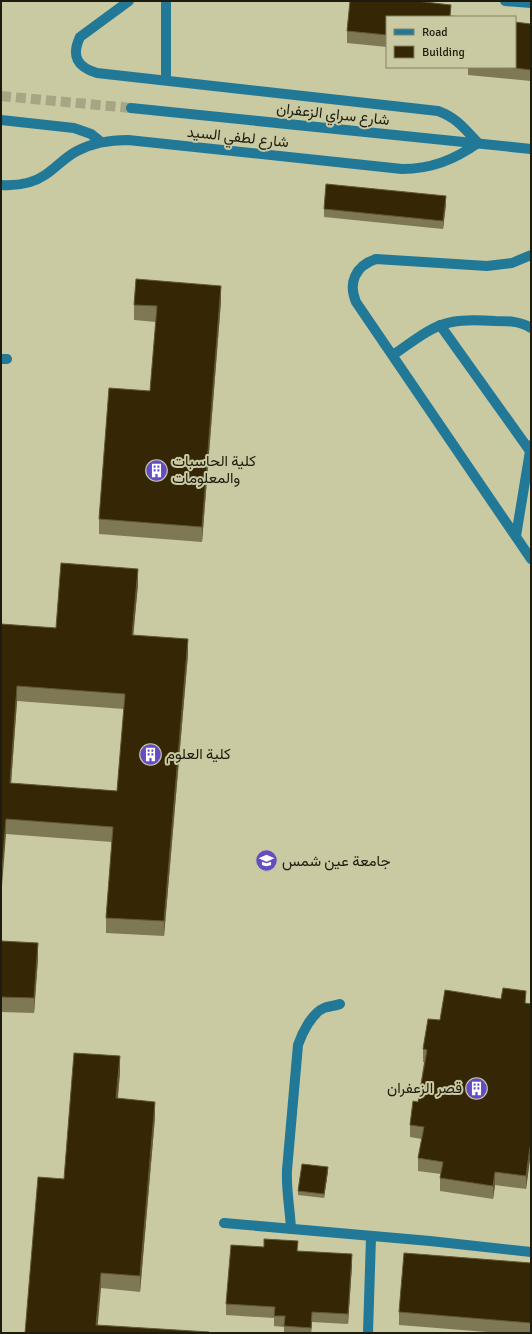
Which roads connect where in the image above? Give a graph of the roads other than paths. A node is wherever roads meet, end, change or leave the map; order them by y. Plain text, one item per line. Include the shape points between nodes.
1 (129, 1) edge
2 (166, 1) edge
3 (505, 1) edge
4 (531, 3) edge
5 (166, 80) junction
6 (131, 108) tunnel mouth
7 (1, 120) edge
8 (101, 142) junction
9 (478, 143) junction
10 (531, 148) edge
11 (1, 185) edge
12 (531, 255) edge
13 (440, 325) junction
14 (531, 328) edge
15 (393, 356) junction
16 (530, 448) edge
17 (516, 536) junction
18 (531, 558) edge
19 (340, 1004) dead end
20 (224, 1223) dead end
21 (291, 1229) junction
22 (371, 1237) junction
23 (531, 1252) edge
24 (368, 1333) edge

1 - 5 street via 80,36 76,45 79,62 86,70 97,73
2 - 5 street
3 - 4 street
5 - 9 street via 438,111 455,119
6 - 9 street, شارع سراي الزعفران
7 - 8 street via 74,128 91,134
8 - 9 street, شارع لطفي السيد via 128,140 402,169 430,166 452,159
8 - 11 street, شارع لطفي السيد via 76,151 45,175 34,180 23,184
9 - 10 street, شارع سراي الزعفران
12 - 15 street via 512,263 487,266 376,259 367,262 355,277 352,287 354,295 356,302
13 - 14 street via 460,320 479,320 518,322
13 - 15 street
13 - 16 street
15 - 17 street
16 - 17 street
17 - 18 street
19 - 21 street via 323,1008 313,1017 301,1035 298,1045 286,1183
20 - 21 street
21 - 22 street
22 - 23 street
22 - 24 street

